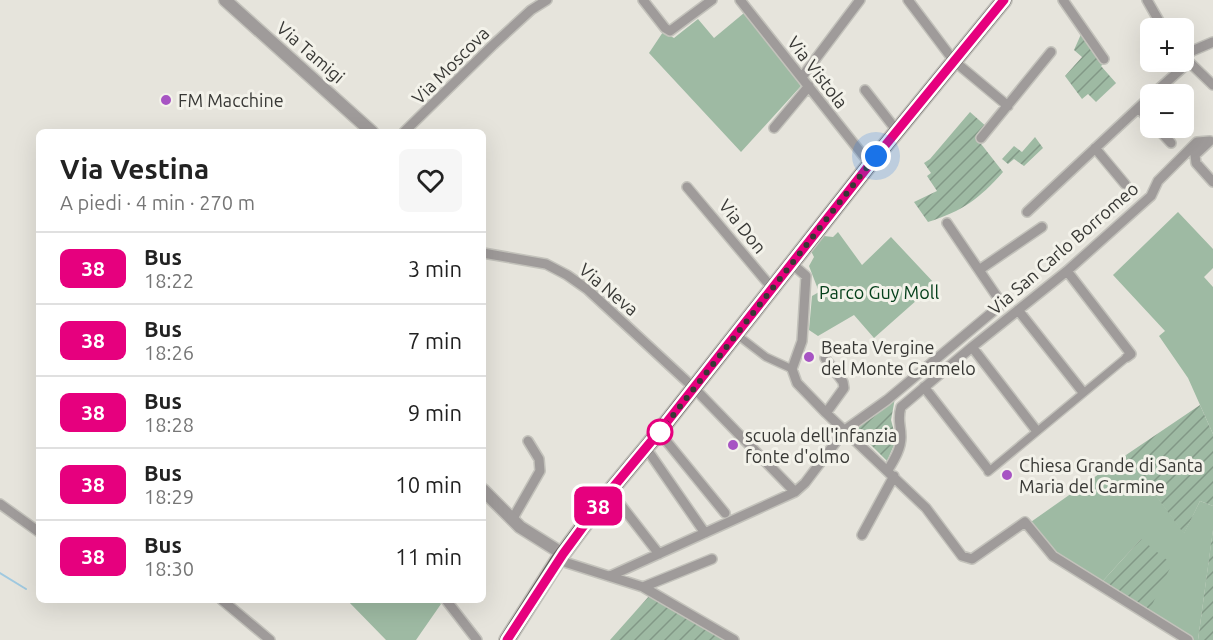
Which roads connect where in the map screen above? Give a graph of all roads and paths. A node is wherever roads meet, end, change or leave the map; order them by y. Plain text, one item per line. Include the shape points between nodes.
1 (225, 0) edge
2 (547, 0) edge
3 (643, 0) edge
4 (712, 0) edge
5 (740, 0) edge
6 (860, 0) edge
7 (908, 0) edge
8 (1004, 0) edge
9 (1063, 0) edge
10 (1147, 0) edge
11 (1157, 18) edge
12 (1213, 42) edge
13 (1194, 50) edge
14 (1052, 52) dead end
15 (1104, 59) dead end
16 (954, 62) junction
17 (1194, 67) edge
18 (1173, 72) edge
19 (802, 76) junction
20 (1163, 84) edge
21 (1213, 85) edge
22 (809, 86) junction
23 (865, 90) dead end
24 (1008, 106) junction
25 (1139, 108) edge
26 (774, 128) dead end
27 (369, 129) edge
28 (407, 129) edge
29 (897, 131) junction
30 (981, 138) dead end
31 (1166, 138) edge
32 (1212, 140) edge
33 (1171, 143) dead end
34 (1095, 148) junction
35 (870, 164) junction
36 (1213, 182) edge
37 (1125, 184) dead end
38 (687, 187) dead end
39 (1027, 212) dead end
40 (947, 223) dead end
41 (1042, 228) dead end
42 (486, 253) edge
43 (791, 263) junction
44 (979, 270) junction
45 (1067, 271) junction
46 (772, 288) junction
47 (1018, 310) junction
48 (736, 334) junction
49 (972, 347) junction
50 (1129, 355) joint
51 (825, 358) dead end
52 (792, 369) junction
53 (924, 387) junction
54 (694, 388) junction
55 (1083, 392) junction
56 (826, 413) junction
57 (845, 430) junction
58 (1036, 430) junction
59 (659, 432) junction
60 (528, 441) dead end
61 (646, 448) junction
62 (988, 470) joint
63 (891, 473) junction
64 (610, 491) junction
65 (795, 492) junction
66 (486, 493) edge
67 (0, 504) edge
68 (725, 513) dead end
69 (512, 520) junction
70 (36, 530) edge
71 (705, 533) junction
72 (862, 535) dead end
73 (659, 554) junction
74 (560, 557) junction
75 (712, 560) dead end
76 (609, 576) junction
77 (643, 587) junction
78 (226, 603) edge
79 (448, 603) edge
80 (270, 640) edge
81 (477, 640) edge
82 (507, 640) edge
83 (734, 640) edge
84 (1188, 640) edge

1 - 27 street, Via Tamigi
2 - 28 street, Via Moscova via 493,45
3 - 4 street via 670,31
5 - 19 street, Via Vistola
6 - 19 street
7 - 16 street
8 - 16 main road
9 - 15 street
10 - 11 street
12 - 13 street
14 - 24 street
16 - 24 street
16 - 29 main road
17 - 21 street
18 - 20 street
19 - 22 street, Via Vistola
22 - 26 street
22 - 35 street, Via Vistola
23 - 29 street
24 - 30 street
25 - 34 street
29 - 35 main road
31 - 33 street
32 - 36 street via 1195,154 1196,163
32 - 45 street, Via San Carlo Borromeo via 1197,142 1158,181 1151,196
34 - 37 street
34 - 39 street
35 - 43 main road
38 - 46 street, Via Don
40 - 44 street
41 - 44 street
42 - 54 street, Via Neva via 540,263 567,275 600,299
43 - 46 main road
43 - 52 street via 806,276 802,341
44 - 57 street via 1002,304
45 - 47 street, Via San Carlo Borromeo
45 - 50 street
46 - 48 main road
47 - 49 street, Via San Carlo Borromeo
47 - 55 street
48 - 52 street via 766,357
48 - 54 main road
49 - 53 street, Via San Carlo Borromeo
49 - 58 street
50 - 55 street
51 - 56 street via 844,388
52 - 56 street via 797,383
53 - 62 street
53 - 63 street, Via San Carlo Borromeo via 901,407 901,437
54 - 59 main road
54 - 65 street, Via Neva
55 - 58 street
56 - 57 street
57 - 63 street
57 - 65 street
58 - 62 street
59 - 61 main road
59 - 68 street
60 - 69 street via 539,459 540,471
61 - 64 main road
61 - 71 street
63 - 72 street, Via San Carlo Borromeo
63 - 84 street via 926,507 962,556 972,559 982,554 1025,522 1053,556
64 - 73 street
64 - 74 main road
65 - 71 street
66 - 69 street
67 - 70 street
69 - 74 street
71 - 73 street
73 - 76 street
74 - 76 street
74 - 82 main road
75 - 77 street
76 - 77 street
77 - 83 street
78 - 80 street
79 - 81 street

